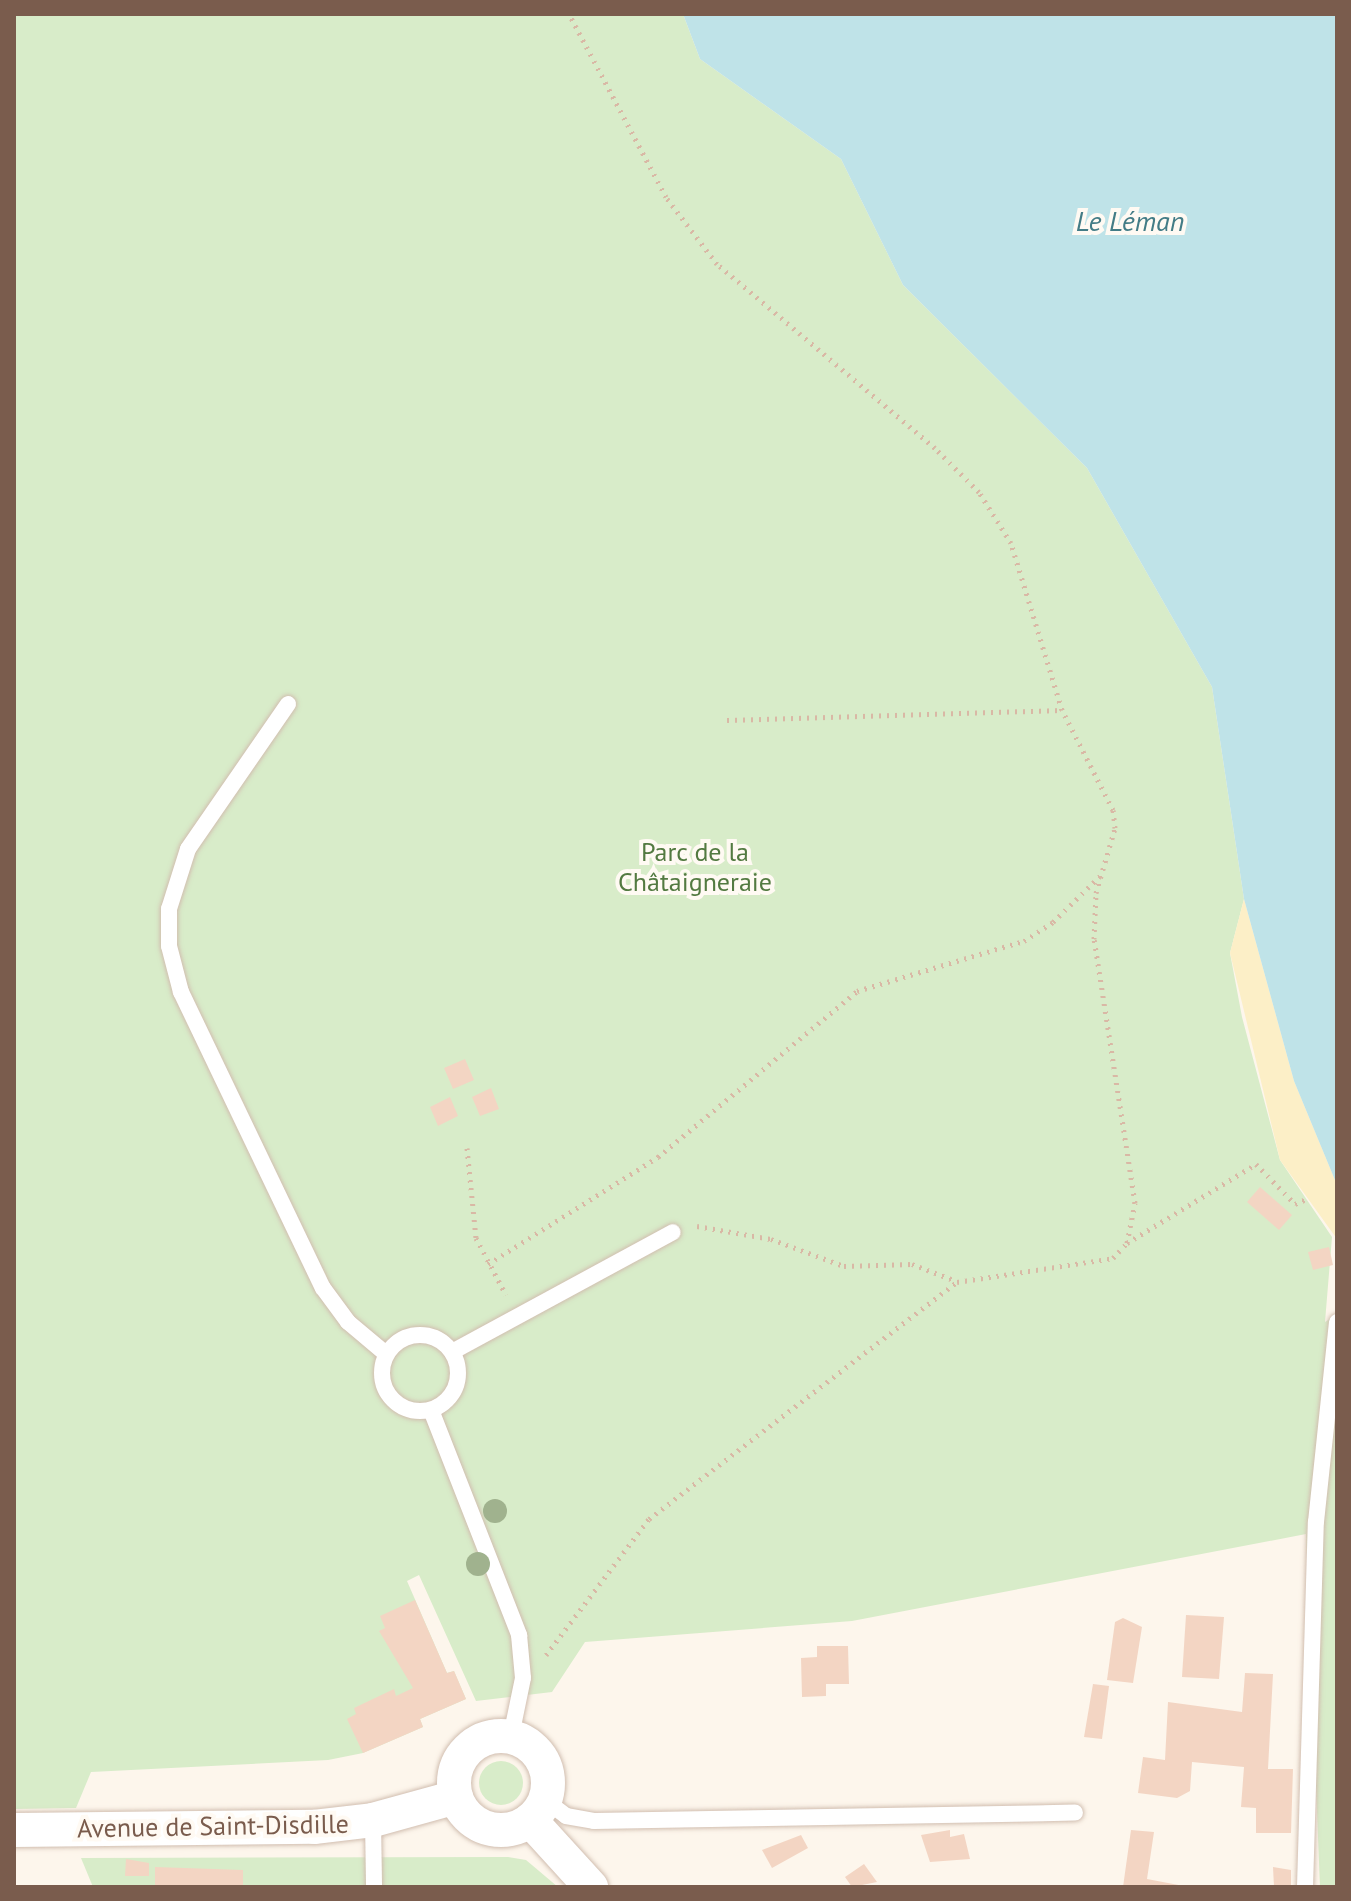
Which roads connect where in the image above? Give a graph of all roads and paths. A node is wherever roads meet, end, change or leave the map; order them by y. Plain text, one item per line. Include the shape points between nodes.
1 (569, 14) edge
2 (288, 704) dead end
3 (1062, 710) junction
4 (727, 720) dead end
5 (1102, 873) junction
6 (467, 1148) dead end
7 (1306, 1199) dead end
8 (673, 1232) joint
9 (1127, 1243) junction
10 (488, 1264) junction
11 (957, 1282) junction
12 (517, 1314) junction
13 (1337, 1322) edge
14 (452, 1352) junction
15 (386, 1354) junction
16 (431, 1410) junction
17 (523, 1678) junction
18 (511, 1736) junction
19 (456, 1797) junction
20 (538, 1810) junction
21 (1075, 1813) dead end
22 (373, 1820) junction
23 (14, 1830) edge
24 (374, 1887) edge
25 (591, 1887) edge
26 (1305, 1887) edge

1 - 3 path via 666,197 717,264 979,492 1011,543
2 - 15 lane via 188,849 169,909 169,946 181,992 323,1288 348,1322
3 - 4 path
3 - 5 path via 1113,810 1115,828
5 - 9 path via 1094,939 1134,1179
5 - 10 path via 1053,922 1024,941 857,991 658,1157
6 - 10 path via 476,1238
7 - 9 path via 1295,1204 1256,1164
8 - 11 path via 727,1228 844,1266 912,1264
8 - 12 lane
9 - 11 path via 1113,1258 1096,1263
10 - 12 path
11 - 17 path via 649,1519 571,1630
12 - 14 lane
13 - 26 lane via 1316,1522
14 - 15 lane via 421,1334 399,1340
14 - 16 lane via 456,1387
15 - 16 lane via 381,1378 393,1401 409,1410
16 - 17 lane via 513,1612
17 - 18 lane
18 - 19 street via 490,1736 466,1751 456,1769
18 - 20 street via 539,1754 548,1780
19 - 20 street via 466,1815 491,1829
19 - 22 street, Avenue de Saint-Disdille
20 - 21 lane via 594,1821
20 - 25 street
22 - 23 street, Avenue de Saint-Disdille via 314,1827
22 - 24 lane

